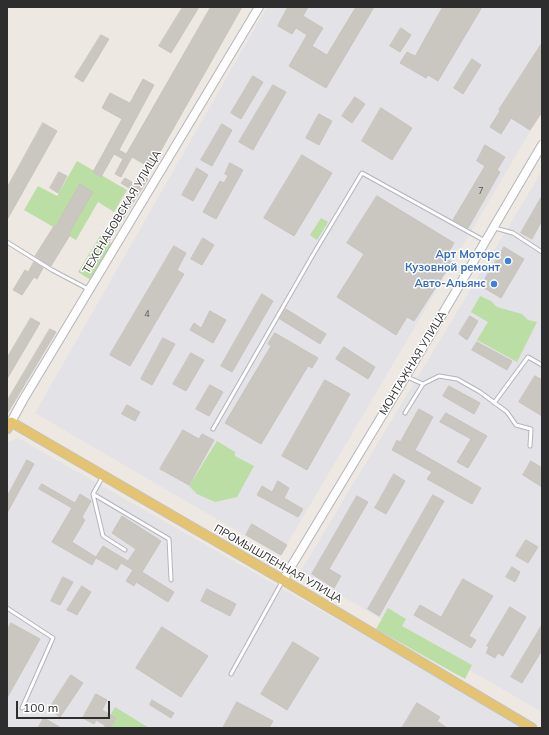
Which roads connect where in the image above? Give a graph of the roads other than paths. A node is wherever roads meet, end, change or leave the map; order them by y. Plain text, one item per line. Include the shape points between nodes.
1 (259, 7) edge
2 (542, 145) edge
3 (493, 228) junction
4 (485, 241) junction
5 (7, 242) edge
6 (542, 252) edge
7 (90, 290) junction
8 (542, 365) edge
9 (406, 376) junction
10 (423, 384) junction
11 (494, 403) junction
12 (405, 413) dead end
13 (8, 423) edge
14 (213, 429) dead end
15 (530, 446) dead end
16 (102, 476) junction
17 (93, 494) junction
18 (125, 550) dead end
19 (171, 580) dead end
20 (283, 580) junction
21 (7, 608) edge
22 (231, 674) dead end
23 (22, 708) dead end
24 (532, 728) edge

1 - 7 street, ТЕХСНАБОВСКАЯ УЛИЦА
2 - 3 street, МОНТАЖНАЯ УЛИЦА
3 - 4 street, МОНТАЖНАЯ УЛИЦА
3 - 6 lane via 513,233
4 - 9 street, МОНТАЖНАЯ УЛИЦА
4 - 14 lane via 362,173
5 - 7 lane
7 - 13 street, ТЕХСНАБОВСКАЯ УЛИЦА
8 - 11 lane via 528,357
9 - 10 lane
9 - 20 street, МОНТАЖНАЯ УЛИЦА
10 - 11 lane via 439,376 457,379
10 - 12 lane
11 - 15 lane via 507,412 516,425 531,429
13 - 16 main road, ПРОМЫШЛЕННАЯ УЛИЦА
16 - 17 lane
16 - 20 main road, ПРОМЫШЛЕННАЯ УЛИЦА
17 - 18 lane via 103,536
17 - 19 lane via 169,539
20 - 22 lane
20 - 24 main road, ПРОМЫШЛЕННАЯ УЛИЦА
21 - 23 lane via 53,638

